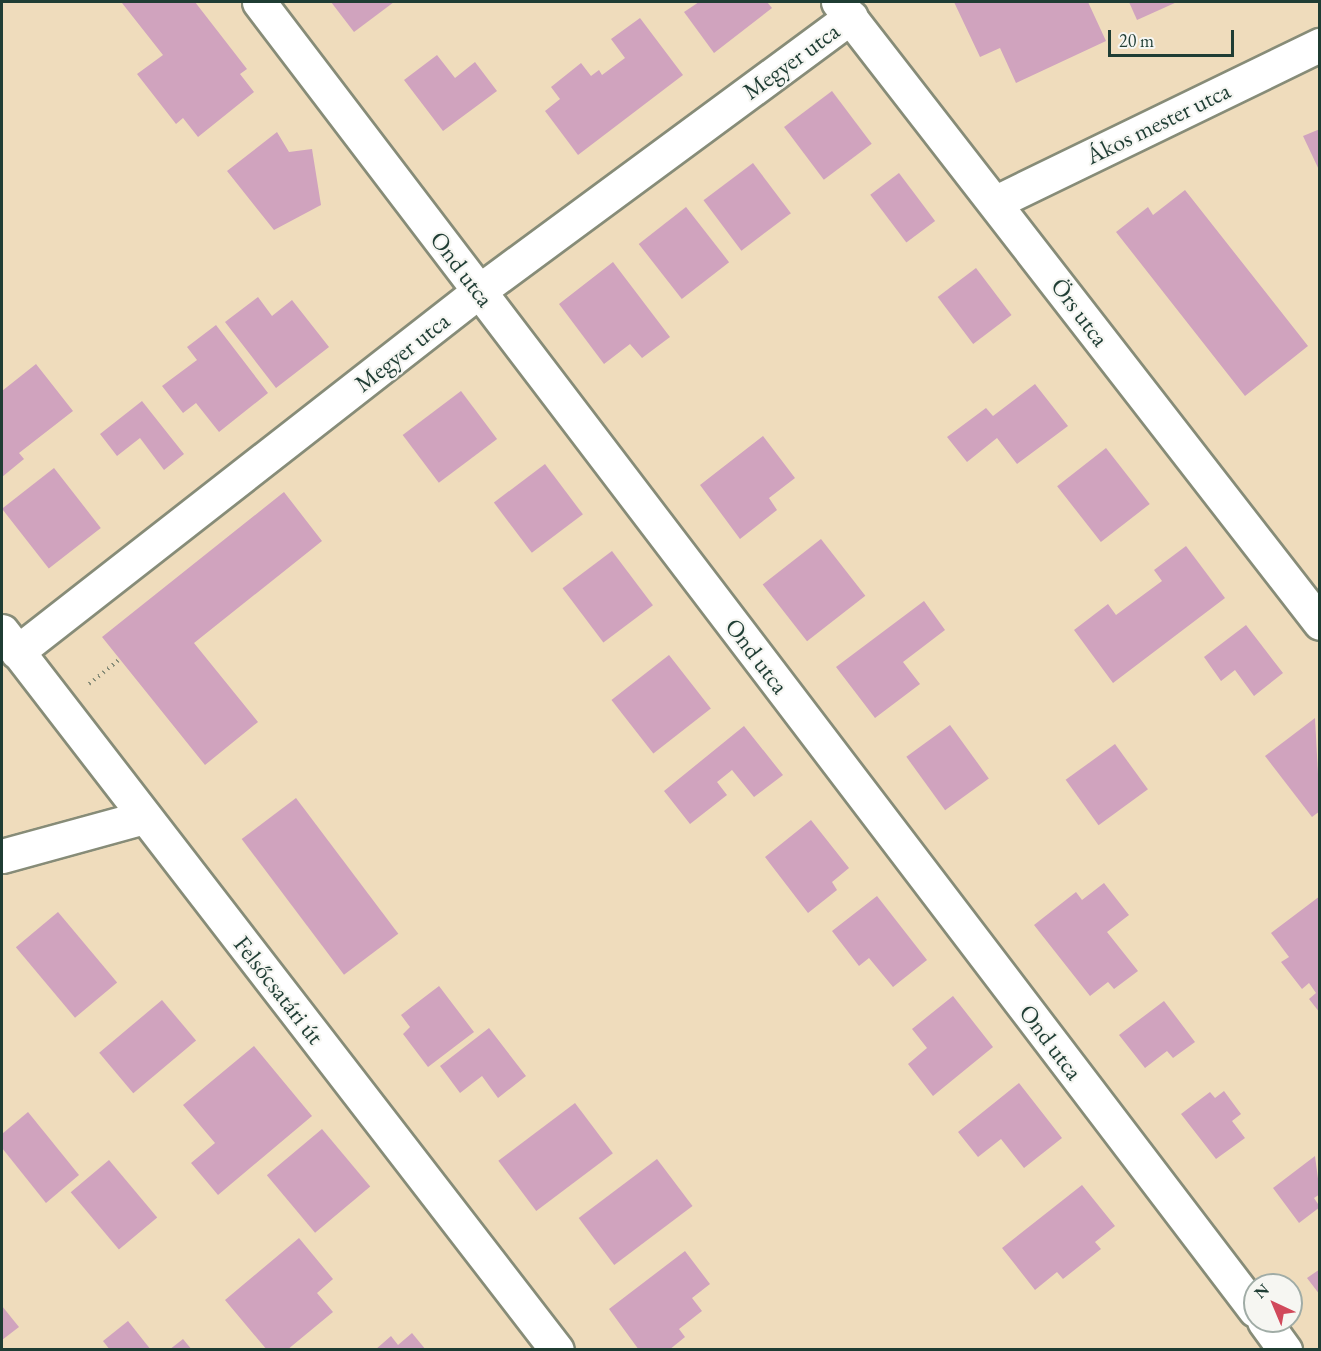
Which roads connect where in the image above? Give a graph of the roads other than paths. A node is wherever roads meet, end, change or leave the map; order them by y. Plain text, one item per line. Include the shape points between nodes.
1 (259, 2) edge
2 (844, 9) edge
3 (1320, 45) edge
4 (996, 202) junction
5 (479, 291) junction
6 (1320, 623) edge
7 (9, 641) edge
8 (145, 817) junction
9 (2, 856) edge
10 (1243, 1294) edge
11 (1273, 1333) edge
12 (557, 1350) edge
13 (1286, 1350) edge

1 - 5 street, Ond utca
2 - 4 street, Örs utca
2 - 5 street, Megyer utca
3 - 4 street, Ákos mester utca
4 - 6 street, Örs utca
5 - 7 street, Megyer utca
5 - 10 street, Ond utca
7 - 8 street, Felsőcsatári út
8 - 9 street
8 - 12 street, Felsőcsatári út
11 - 13 street

